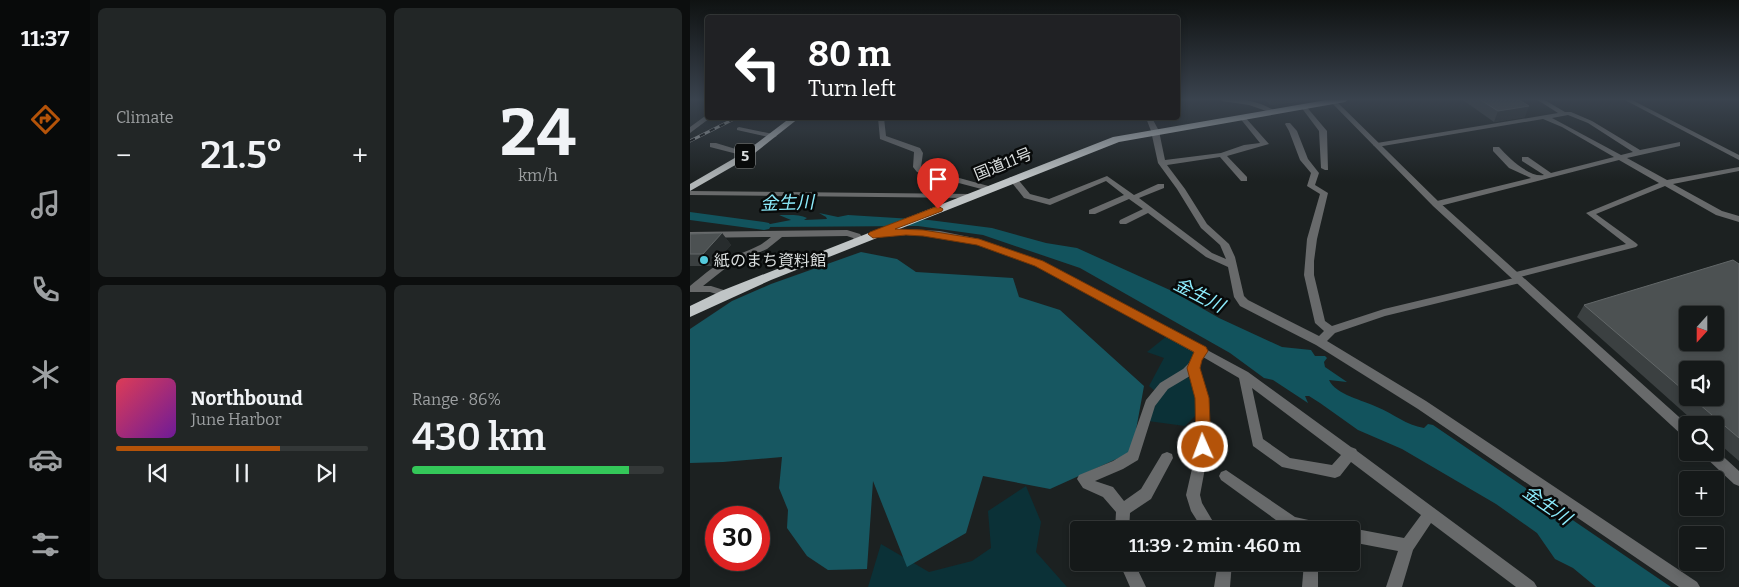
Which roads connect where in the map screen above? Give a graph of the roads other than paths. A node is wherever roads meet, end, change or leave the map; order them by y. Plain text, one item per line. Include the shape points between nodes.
1 (785, 126) edge
2 (881, 126) edge
3 (1153, 126) edge
4 (1184, 126) edge
5 (1250, 126) edge
6 (1290, 126) edge
7 (1319, 126) edge
8 (1359, 126) edge
9 (1486, 126) edge
10 (1565, 126) edge
11 (1596, 126) edge
12 (1678, 126) edge
13 (739, 129) dead end
14 (1155, 131) junction
15 (773, 136) junction
16 (1377, 144) junction
17 (1677, 144) dead end
18 (712, 145) dead end
19 (1496, 149) dead end
20 (1639, 153) junction
21 (748, 154) junction
22 (1222, 155) junction
23 (1619, 158) junction
24 (1739, 158) edge
25 (1525, 159) dead end
26 (1162, 163) junction
27 (1324, 168) dead end
28 (1739, 169) edge
29 (1548, 174) junction
30 (1536, 178) junction
31 (1013, 179) junction
32 (1244, 179) dead end
33 (1666, 183) junction
34 (1161, 186) dead end
35 (690, 188) edge
36 (989, 189) junction
37 (690, 193) edge
38 (971, 196) junction
39 (1131, 197) junction
40 (1436, 204) junction
41 (1150, 210) junction
42 (1092, 212) dead end
43 (1739, 219) edge
44 (1123, 222) dead end
45 (779, 234) junction
46 (873, 234) junction
47 (690, 235) edge
48 (860, 240) junction
49 (1230, 265) junction
50 (1518, 277) junction
51 (691, 289) edge
52 (726, 294) junction
53 (690, 312) edge
54 (1331, 330) junction
55 (1320, 342) junction
56 (1202, 351) junction
57 (1194, 364) junction
58 (1244, 375) junction
59 (1679, 425) edge
60 (1351, 453) junction
61 (1167, 458) dead end
62 (1719, 461) edge
63 (1226, 476) dead end
64 (1739, 480) edge
65 (1123, 510) junction
66 (1430, 513) junction
67 (1122, 521) edge
68 (1205, 521) edge
69 (1289, 521) edge
70 (1360, 537) edge
71 (1407, 546) junction
72 (1130, 571) edge
73 (1224, 571) edge
74 (1311, 571) edge
75 (1138, 587) edge
76 (1222, 587) edge
77 (1310, 587) edge
78 (1394, 587) edge
79 (1529, 587) edge
80 (1692, 587) edge

1 - 15 main road, 5
2 - 36 street via 882,137 917,150 917,167 920,170
3 - 14 street
4 - 14 highway, 国道11号
5 - 22 street via 1265,144
6 - 54 street via 1304,160 1314,173 1311,186 1324,193 1312,239 1309,275 1320,323
7 - 27 street via 1323,131
8 - 16 street
9 - 16 street
10 - 23 street
11 - 20 street
12 - 24 street
13 - 15 street
14 - 26 street
14 - 31 highway, 国道11号 via 1117,139
15 - 21 main road, 5
16 - 40 street
17 - 20 street
18 - 21 street
19 - 30 street via 1512,166
20 - 23 street
21 - 35 main road, 5
22 - 26 street
22 - 32 street
23 - 29 street
23 - 33 street
25 - 29 street
26 - 49 street via 1204,226 1224,244
28 - 33 street
29 - 30 street
30 - 40 street
31 - 36 highway, 国道11号
31 - 39 street via 1027,196 1050,202 1107,178
33 - 43 street via 1719,213
33 - 50 street via 1590,213 1633,245
34 - 39 street
36 - 38 highway, 国道11号
37 - 38 street
38 - 46 highway, 国道11号
39 - 41 street
39 - 42 street
40 - 50 street
41 - 44 street
41 - 49 street via 1209,255
45 - 47 street
45 - 48 street via 847,233
45 - 51 street via 763,250 727,263
46 - 48 highway, 国道11号
46 - 56 street via 923,233 979,242 1039,263
48 - 52 highway, 国道11号
49 - 55 street via 1239,298 1244,303
50 - 54 street
50 - 59 street
51 - 52 street via 711,289
52 - 53 highway, 国道11号
54 - 55 street
55 - 80 street via 1422,405
56 - 57 street
56 - 58 street
57 - 65 street via 1164,386 1150,404 1133,456 1084,479 1108,492
57 - 68 street via 1202,398 1203,447 1193,495
58 - 60 street
58 - 60 street via 1257,442 1287,463 1334,472
60 - 66 street
61 - 65 street via 1146,494
62 - 64 street
63 - 69 street
65 - 67 street
66 - 71 street
66 - 79 street
70 - 71 street
71 - 78 street
72 - 75 street
73 - 76 street
74 - 77 street

